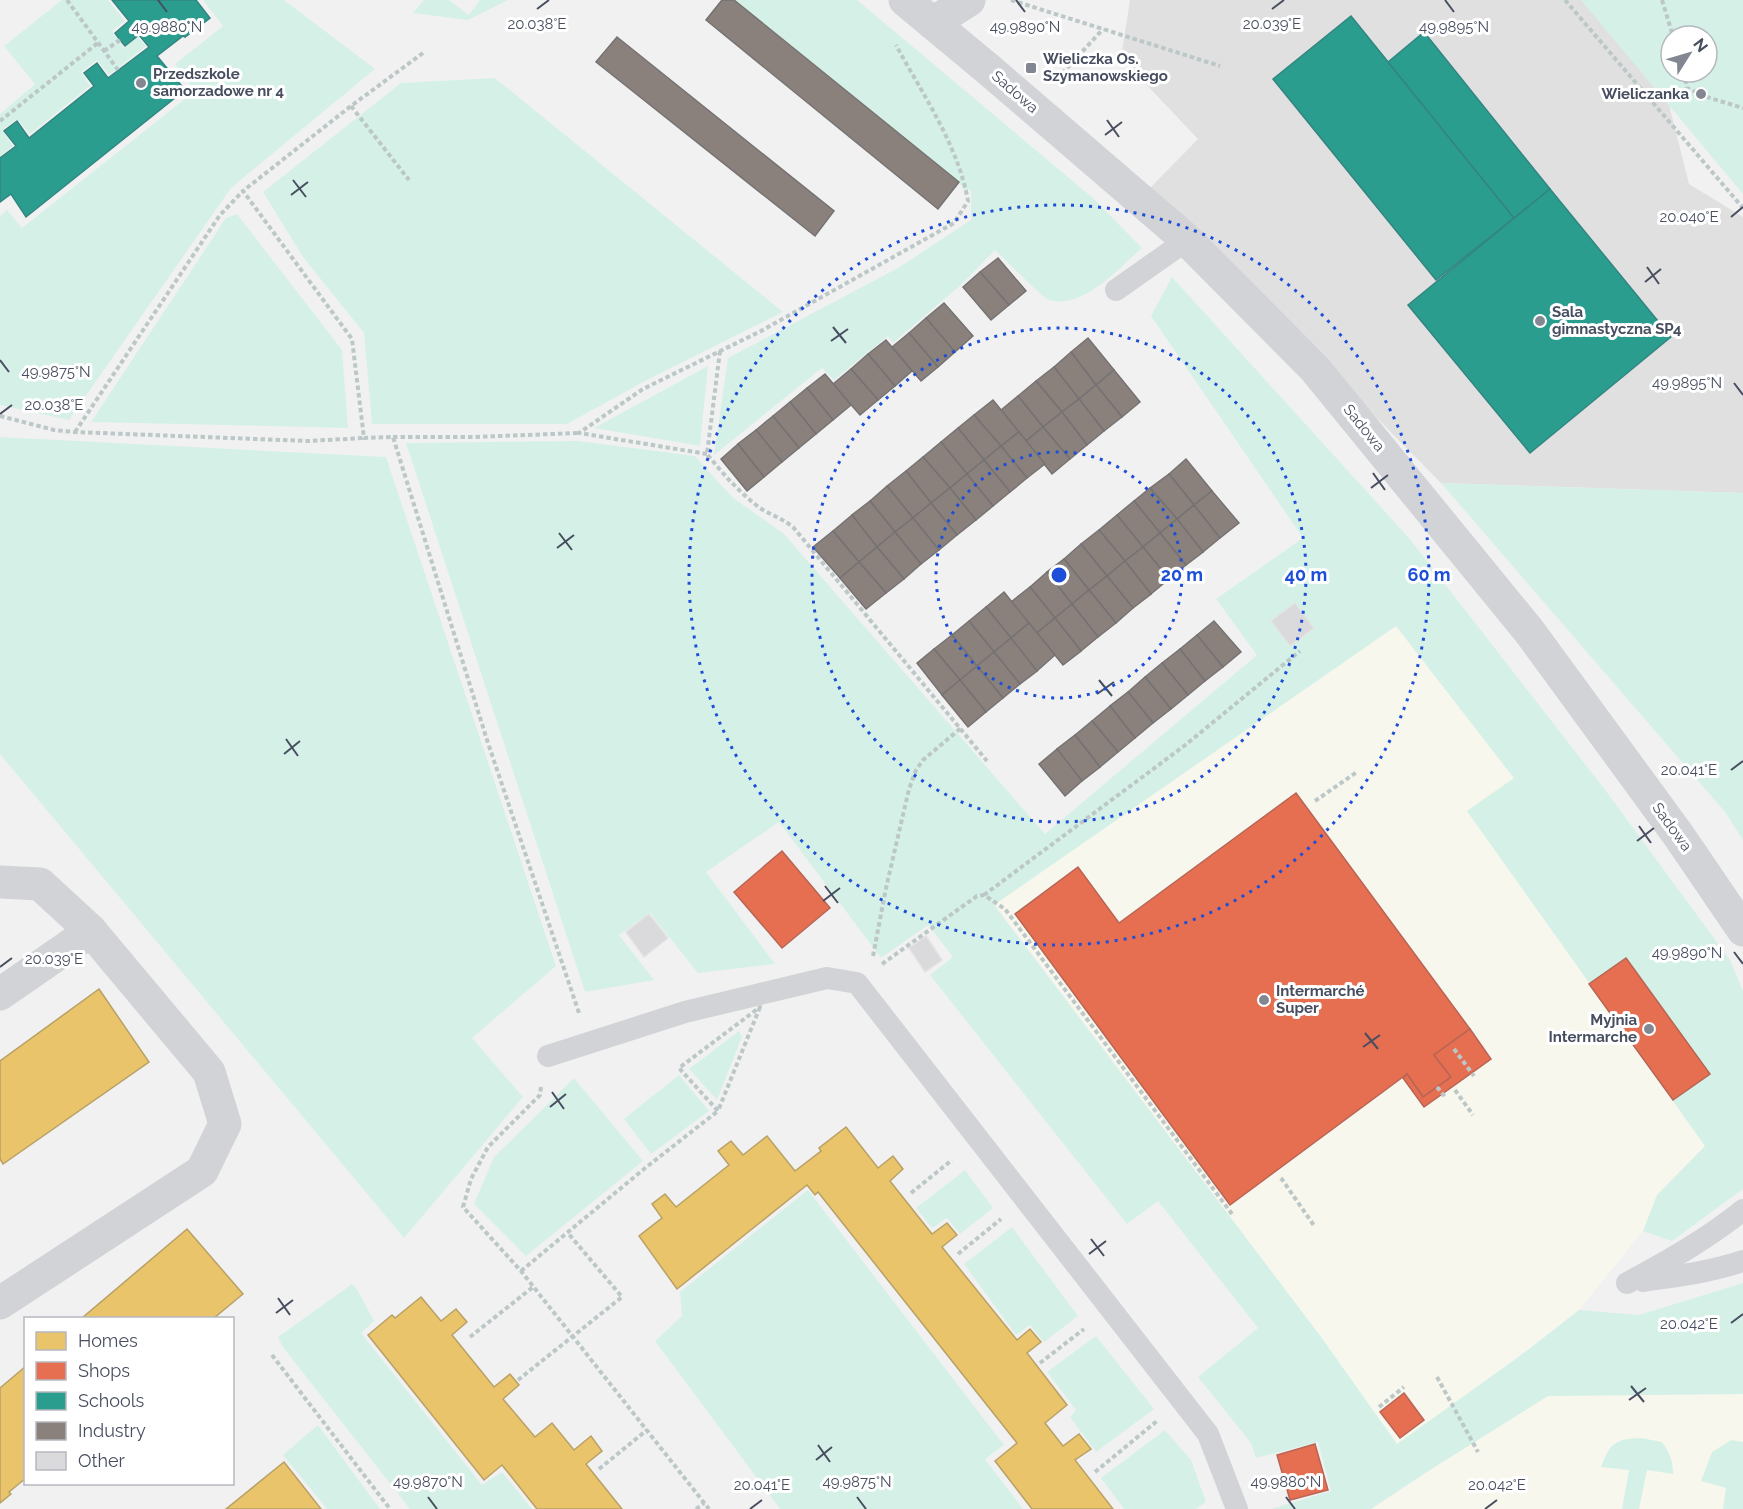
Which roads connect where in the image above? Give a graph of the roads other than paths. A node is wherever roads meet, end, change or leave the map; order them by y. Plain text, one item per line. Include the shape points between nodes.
1 (905, 0) edge
2 (969, 0) edge
3 (933, 23) junction
4 (1187, 240) junction
5 (1116, 290) dead end
6 (0, 882) edge
7 (1743, 930) edge
8 (91, 931) junction
9 (0, 994) edge
10 (548, 1056) road end
11 (1743, 1210) edge
12 (1743, 1261) edge
13 (0, 1303) edge
14 (1237, 1509) edge

1 - 3 street, Sadowa
2 - 3 street
3 - 4 street, Sadowa
4 - 5 lane
4 - 7 street, Sadowa via 1316,369 1514,613 1679,836
6 - 8 street via 40,884
8 - 9 street
8 - 13 street via 209,1072 225,1124 202,1171
10 - 14 lane via 685,1012 827,978 857,983 1208,1434
11 - 12 lane via 1697,1244 1627,1283 1686,1275

